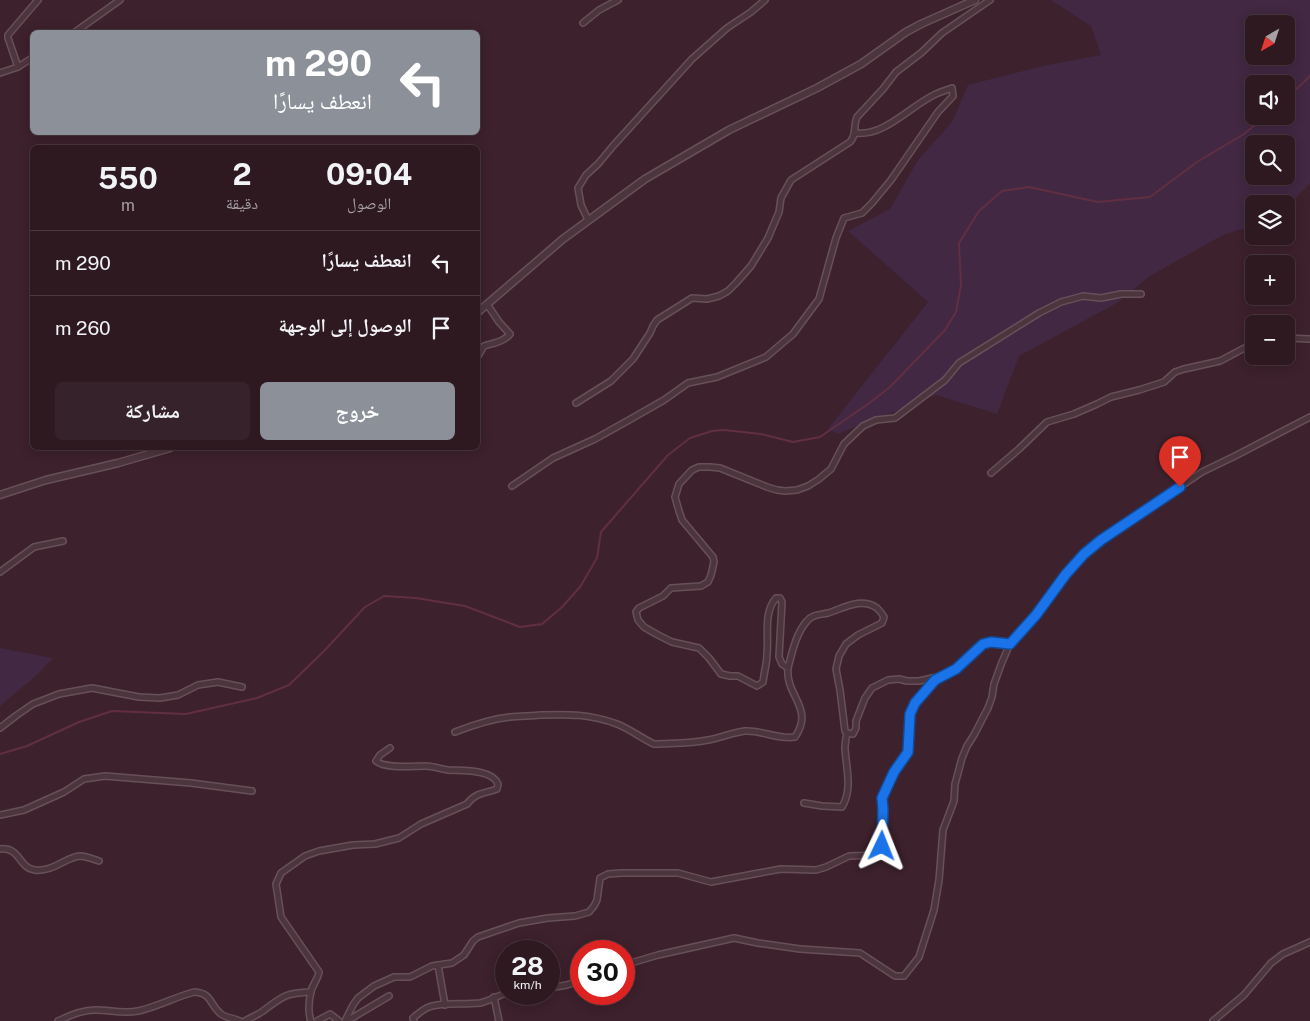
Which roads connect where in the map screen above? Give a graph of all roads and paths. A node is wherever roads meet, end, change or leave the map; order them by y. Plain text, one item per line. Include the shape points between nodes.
1 (38, 0) edge
2 (120, 0) edge
3 (618, 0) edge
4 (765, 0) edge
5 (975, 0) edge
6 (990, 0) edge
7 (583, 23) dead end
8 (77, 30) edge
9 (30, 59) edge
10 (18, 66) junction
11 (0, 73) edge
12 (855, 133) junction
13 (588, 220) junction
14 (1141, 294) dead end
15 (487, 304) junction
16 (480, 310) edge
17 (1295, 338) edge
18 (1310, 339) edge
19 (1245, 348) edge
20 (480, 353) edge
21 (576, 404) dead end
22 (1310, 417) edge
23 (163, 450) edge
24 (991, 473) dead end
25 (512, 486) dead end
26 (0, 495) edge
27 (63, 541) dead end
28 (0, 572) edge
29 (1010, 644) junction
30 (788, 668) junction
31 (944, 674) junction
32 (242, 687) dead end
33 (0, 728) edge
34 (455, 732) dead end
35 (847, 733) junction
36 (390, 748) dead end
37 (252, 791) dead end
38 (804, 803) dead end
39 (0, 815) edge
40 (0, 849) edge
41 (99, 861) dead end
42 (1310, 942) edge
43 (635, 962) edge
44 (438, 965) junction
45 (311, 992) junction
46 (388, 996) dead end
47 (494, 998) joint
48 (445, 1005) junction
49 (412, 1020) edge
50 (58, 1021) edge
51 (240, 1021) edge
52 (245, 1021) edge
53 (311, 1021) edge
54 (317, 1021) edge
55 (339, 1021) edge
56 (346, 1021) edge
57 (499, 1021) edge
58 (1213, 1021) edge

1 - 10 street via 8,35
2 - 8 street
3 - 7 street
4 - 13 street via 692,59 586,175 578,188
5 - 13 street via 920,24 867,60 817,88 729,130 645,179
6 - 12 street via 942,33 896,72 857,117
9 - 10 street
10 - 11 street
12 - 21 street via 850,142 790,180 768,238 751,266 728,291 707,299 692,298 657,320 633,359 611,381
12 - 25 street via 880,129 934,95 952,88 953,96 938,112 891,180 862,213 844,218 820,299 793,334 766,357 716,377 688,383 595,439 553,458
13 - 15 street
14 - 30 street via 1101,298 1083,296 1061,302 1040,313 959,363 945,380 895,418 876,420 863,426 844,444 831,469 808,486 797,490 777,490 720,468 692,470 679,484 675,497 682,520 713,557 711,575 702,586 671,588 663,596 639,608 636,612 638,620 644,627 672,642 699,648 721,674 738,676 757,686 763,682 767,620 776,598 780,598 779,657
15 - 16 street
15 - 20 street via 510,334 502,341 484,346
17 - 18 street
19 - 24 street via 1220,361 1175,372 1164,382 1111,397 1047,422
22 - 29 street via 1202,472 1101,540 1066,574
23 - 26 street
27 - 28 street via 34,548
29 - 31 street via 983,644 956,669
29 - 43 street via 988,708 962,758 954,801 943,830 934,910 918,957 904,976 895,976 860,953 800,949 734,938
30 - 34 street via 787,677 801,709 800,728 795,737 744,731 706,741 654,744 616,724 588,716 564,714 510,717
30 - 35 street via 795,643 812,616 852,604 868,603 882,613 882,623 846,644 839,656 836,668
31 - 35 street via 919,681 888,680 872,688 856,721 855,732
31 - 44 street via 925,690 911,710 908,752 882,798 880,855 849,856 816,870 781,869 711,882 678,873 608,874 600,878 598,900 589,912 499,929 473,940 464,955 452,963
32 - 33 street via 218,682 160,698 92,688 59,694 33,704
35 - 38 street via 846,801 842,807
36 - 45 street via 377,758 378,763 485,774 494,778 497,789 477,794 467,804 421,824 399,838 319,851 305,856 281,873 276,892 281,916 319,972
37 - 39 street via 105,776 84,780 24,810
40 - 41 street via 11,850 34,870 55,867 77,857
42 - 58 street via 1270,963 1244,996
44 - 48 street
44 - 56 street via 410,977 394,977 374,986 358,998
45 - 52 street via 280,998
45 - 53 street
46 - 56 street
47 - 48 street
47 - 57 street
48 - 49 street via 422,1010
50 - 51 street via 88,1010 123,1013 140,1010 200,992 222,1014
54 - 55 street via 330,1014

